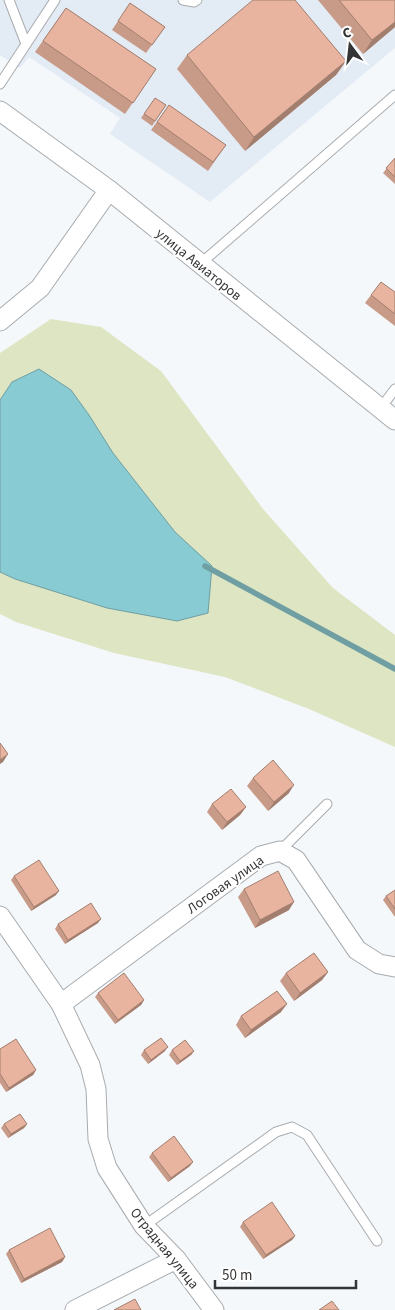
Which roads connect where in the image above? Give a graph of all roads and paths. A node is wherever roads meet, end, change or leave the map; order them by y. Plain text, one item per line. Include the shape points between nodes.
1 (9, 0) edge
2 (55, 0) edge
3 (183, 0) edge
4 (197, 0) edge
5 (26, 44) junction
6 (0, 84) edge
7 (395, 95) edge
8 (0, 111) edge
9 (109, 190) junction
10 (200, 264) junction
11 (0, 321) edge
12 (395, 389) edge
13 (388, 415) edge
14 (327, 804) dead end
15 (280, 851) junction
16 (0, 916) edge
17 (395, 967) edge
18 (61, 1004) junction
19 (144, 1226) junction
20 (377, 1241) dead end
21 (176, 1259) junction
22 (75, 1310) edge
23 (214, 1310) edge

1 - 5 lane
2 - 5 lane
3 - 4 lane
5 - 6 lane
7 - 10 lane
8 - 9 street, улица Авиаторов
9 - 10 street, улица Авиаторов
9 - 11 street via 40,288
10 - 13 street, улица Авиаторов
12 - 13 lane
14 - 15 lane
15 - 17 street, Логовая улица via 296,860 357,950 379,964
15 - 18 street, Логовая улица via 262,856
16 - 18 street, Отрадная улица
18 - 19 street, Отрадная улица via 90,1065 96,1089 98,1139 107,1168
19 - 20 lane via 276,1132 292,1127 307,1135
19 - 21 street, Отрадная улица
21 - 22 street
21 - 23 street, Отрадная улица

